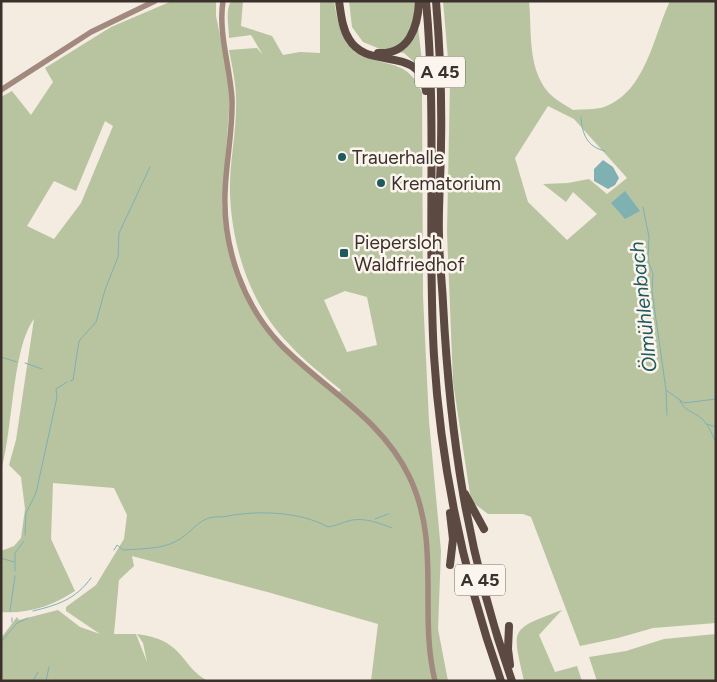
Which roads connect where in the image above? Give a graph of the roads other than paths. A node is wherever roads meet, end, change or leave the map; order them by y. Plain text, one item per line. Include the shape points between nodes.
1 (155, 1) edge
2 (223, 1) edge
3 (339, 1) edge
4 (344, 1) edge
5 (419, 1) edge
6 (426, 1) edge
7 (436, 1) edge
8 (1, 90) edge
9 (430, 120) junction
10 (459, 476) junction
11 (452, 498) junction
12 (484, 529) dead end
13 (450, 565) dead end
14 (509, 626) dead end
15 (435, 681) edge
16 (501, 681) edge
17 (513, 681) edge

1 - 8 main road via 91,32
2 - 15 main road via 221,21 232,99 225,211 236,268 249,298 270,331 296,360 370,421 410,477 428,541 430,649
3 - 9 highway via 345,32 358,49 370,55 405,62 420,73
4 - 5 highway via 351,35 364,48 381,53 396,50 410,38 416,25
6 - 9 highway, A 45
7 - 10 highway, A 45 via 442,142 439,236 445,353
9 - 11 highway, A 45 via 434,356 441,437
10 - 12 highway via 466,498
10 - 17 highway, A 45 via 475,563 492,625
11 - 13 highway
11 - 16 highway, A 45 via 465,566
14 - 17 highway via 508,649

